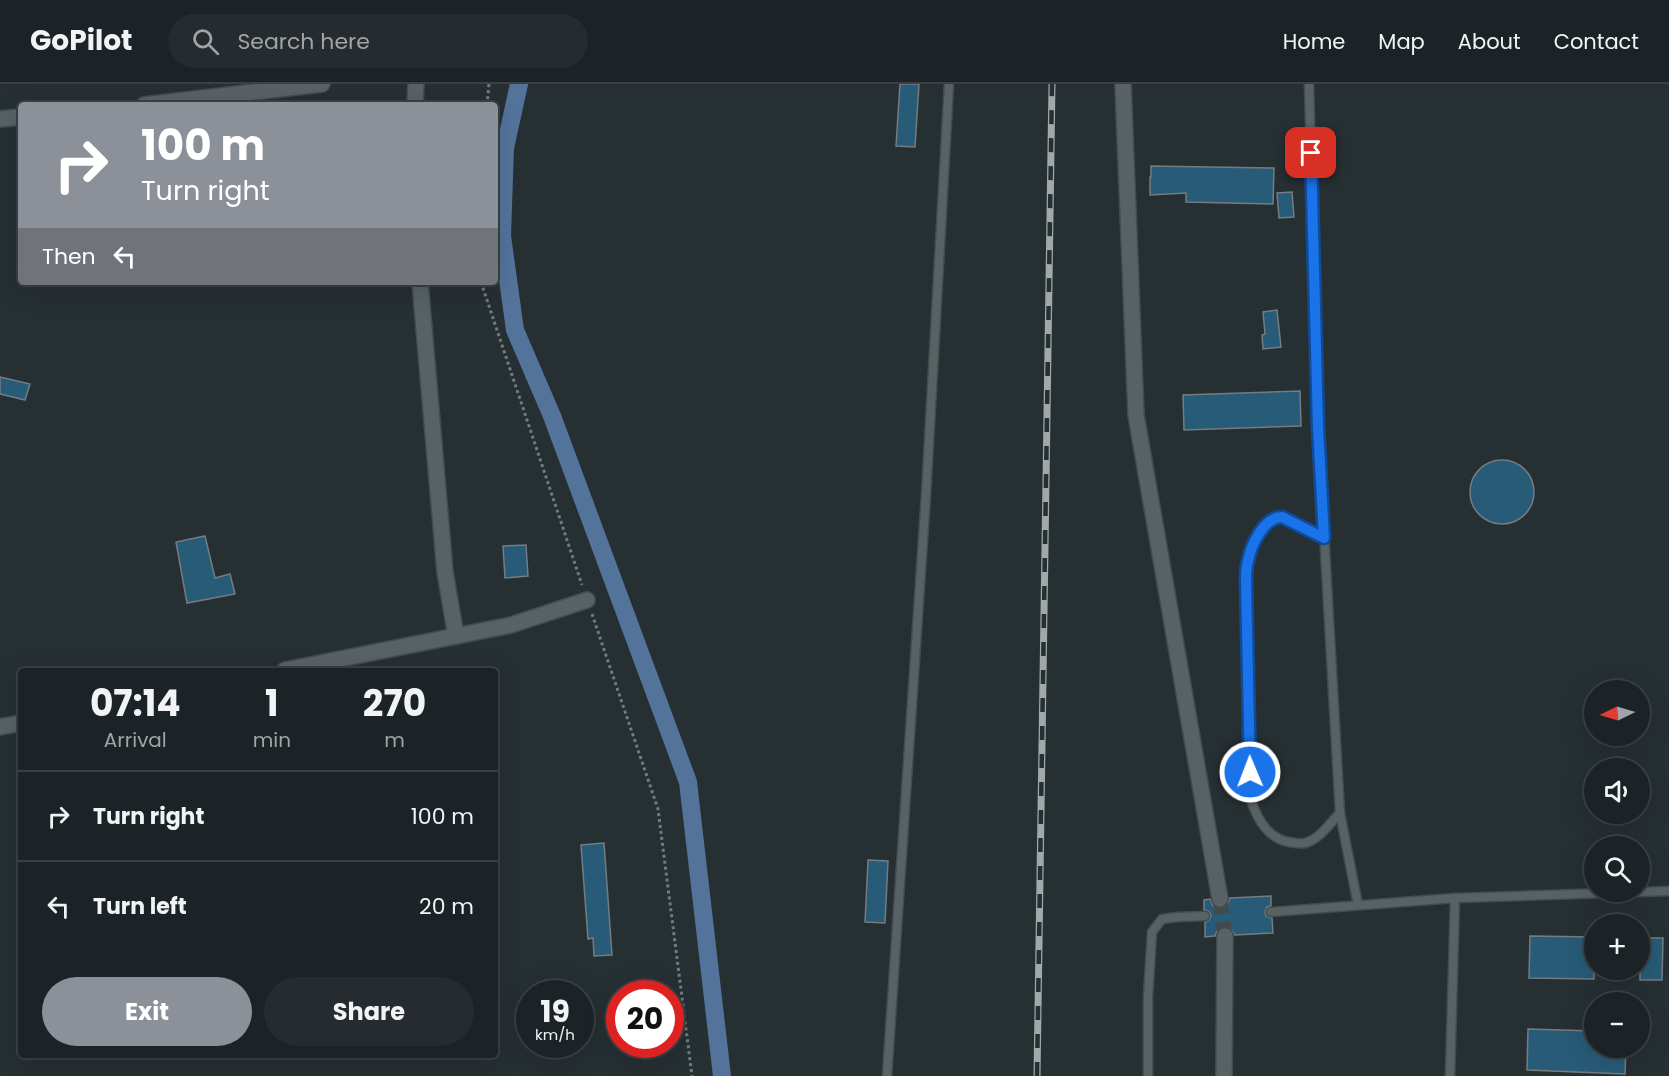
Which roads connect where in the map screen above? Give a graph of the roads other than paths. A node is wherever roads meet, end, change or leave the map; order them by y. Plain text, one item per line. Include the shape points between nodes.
1 (322, 84) edge
2 (416, 84) edge
3 (949, 84) edge
4 (1124, 84) edge
5 (1309, 84) edge
6 (169, 102) edge
7 (415, 102) edge
8 (18, 117) edge
9 (0, 119) edge
10 (420, 285) edge
11 (1324, 538) junction
12 (587, 600) road end
13 (456, 636) junction
14 (295, 668) edge
15 (18, 724) edge
16 (0, 727) edge
17 (1340, 813) junction
18 (1669, 891) edge
19 (1455, 898) junction
20 (1220, 899) tunnel mouth
21 (1358, 905) junction
22 (1272, 912) dead end
23 (1204, 916) dead end
24 (1225, 936) tunnel mouth
25 (886, 1076) edge
26 (1148, 1076) edge
27 (1224, 1076) edge
28 (1449, 1076) edge

1 - 6 street
2 - 7 street
3 - 25 lane via 927,483
4 - 20 street via 1136,416
5 - 11 lane
8 - 9 street
10 - 13 street via 445,572
11 - 17 lane
11 - 17 lane via 1277,517 1265,526 1252,546 1246,581 1250,796 1263,827 1289,843 1304,844
12 - 13 street via 511,625
13 - 14 street
15 - 16 street
17 - 21 lane
18 - 19 lane
19 - 21 lane
19 - 28 lane
21 - 22 lane
23 - 26 lane via 1162,919 1152,932
24 - 27 street

